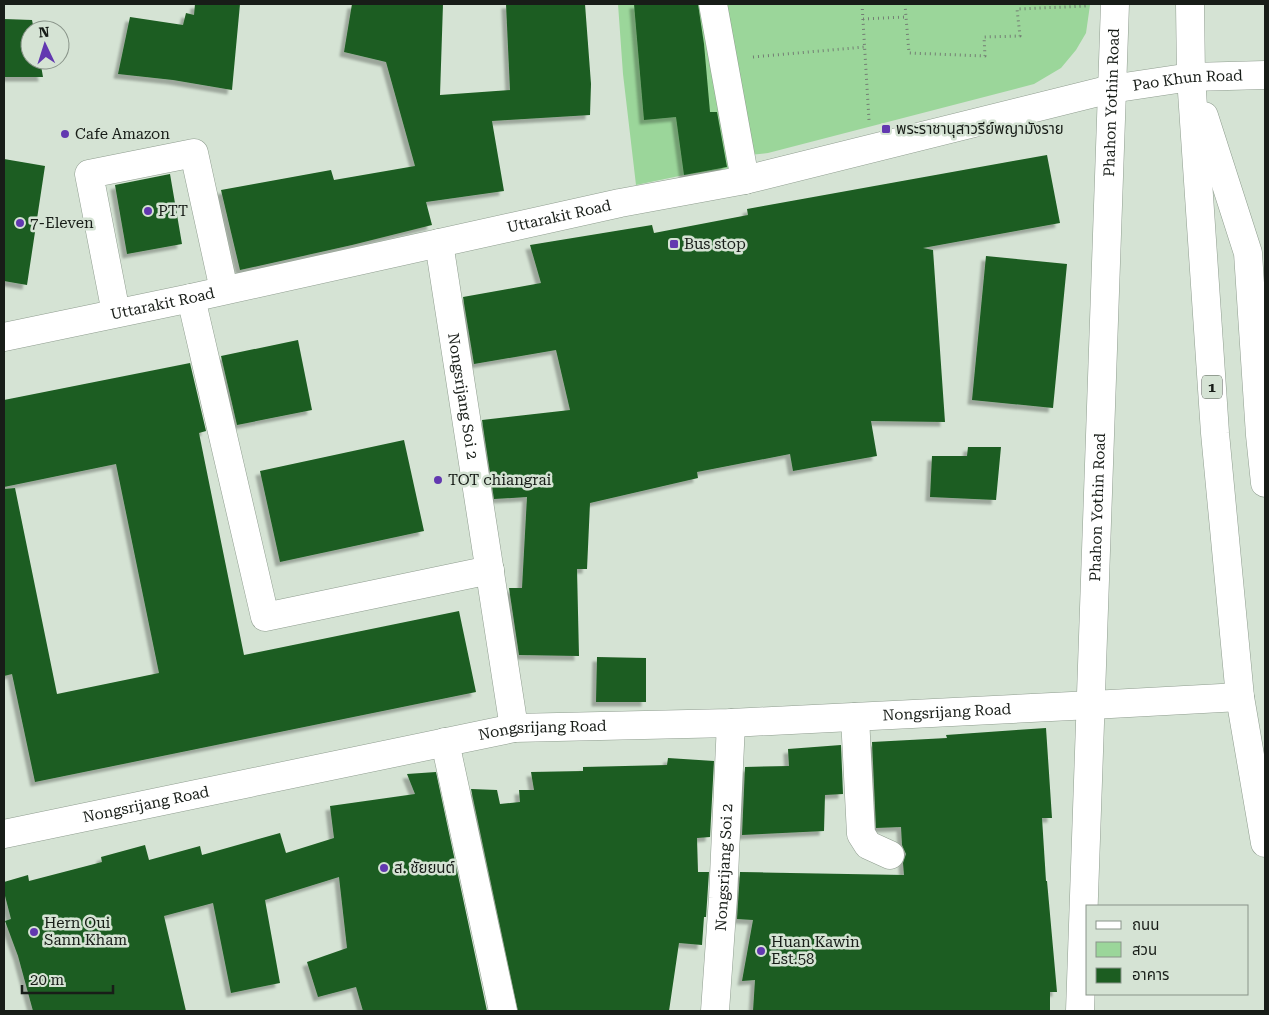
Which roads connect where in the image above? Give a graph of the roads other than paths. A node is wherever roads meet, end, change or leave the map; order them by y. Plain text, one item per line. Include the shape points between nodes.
1 (713, 4) edge
2 (1190, 4) edge
3 (1103, 5) edge
4 (1265, 75) edge
5 (1191, 77) junction
6 (1112, 89) junction
7 (745, 180) junction
8 (439, 243) junction
9 (224, 290) junction
10 (191, 298) junction
11 (116, 313) junction
12 (4, 337) edge
13 (1263, 435) edge
14 (1265, 483) edge
15 (490, 570) junction
16 (1240, 698) junction
17 (1092, 705) junction
18 (855, 717) junction
19 (731, 723) junction
20 (514, 728) junction
21 (445, 742) junction
22 (4, 834) edge
23 (1265, 843) edge
24 (890, 855) dead end
25 (503, 1011) edge
26 (715, 1011) edge
27 (1080, 1011) edge

1 - 7 main road
2 - 5 main road, 1
3 - 6 main road, Phahon Yothin Road
4 - 5 main road, Pao Khun Road
5 - 6 main road, Pao Khun Road
5 - 13 main road, 1 via 1248,253
5 - 16 main road, 1 via 1215,432
6 - 7 main road, Uttarakit Road
6 - 17 main road, Phahon Yothin Road
7 - 8 main road, Uttarakit Road via 620,203
8 - 9 main road, Uttarakit Road
8 - 15 main road, Nongsrijang Soi 2
9 - 10 main road, Uttarakit Road
9 - 11 main road via 194,153 90,174
10 - 11 main road, Uttarakit Road
10 - 15 main road via 265,617
11 - 12 main road, Uttarakit Road
13 - 14 main road, 1
15 - 20 main road, Nongsrijang Soi 2
16 - 17 main road, Nongsrijang Road
16 - 23 main road, 1
17 - 18 main road, Nongsrijang Road
17 - 27 main road, Phahon Yothin Road
18 - 19 main road, Nongsrijang Road
18 - 24 main road via 861,834 868,845
19 - 20 main road, Nongsrijang Road
19 - 26 main road, Nongsrijang Soi 2
20 - 21 main road, Nongsrijang Road
21 - 22 main road, Nongsrijang Road
21 - 25 main road

